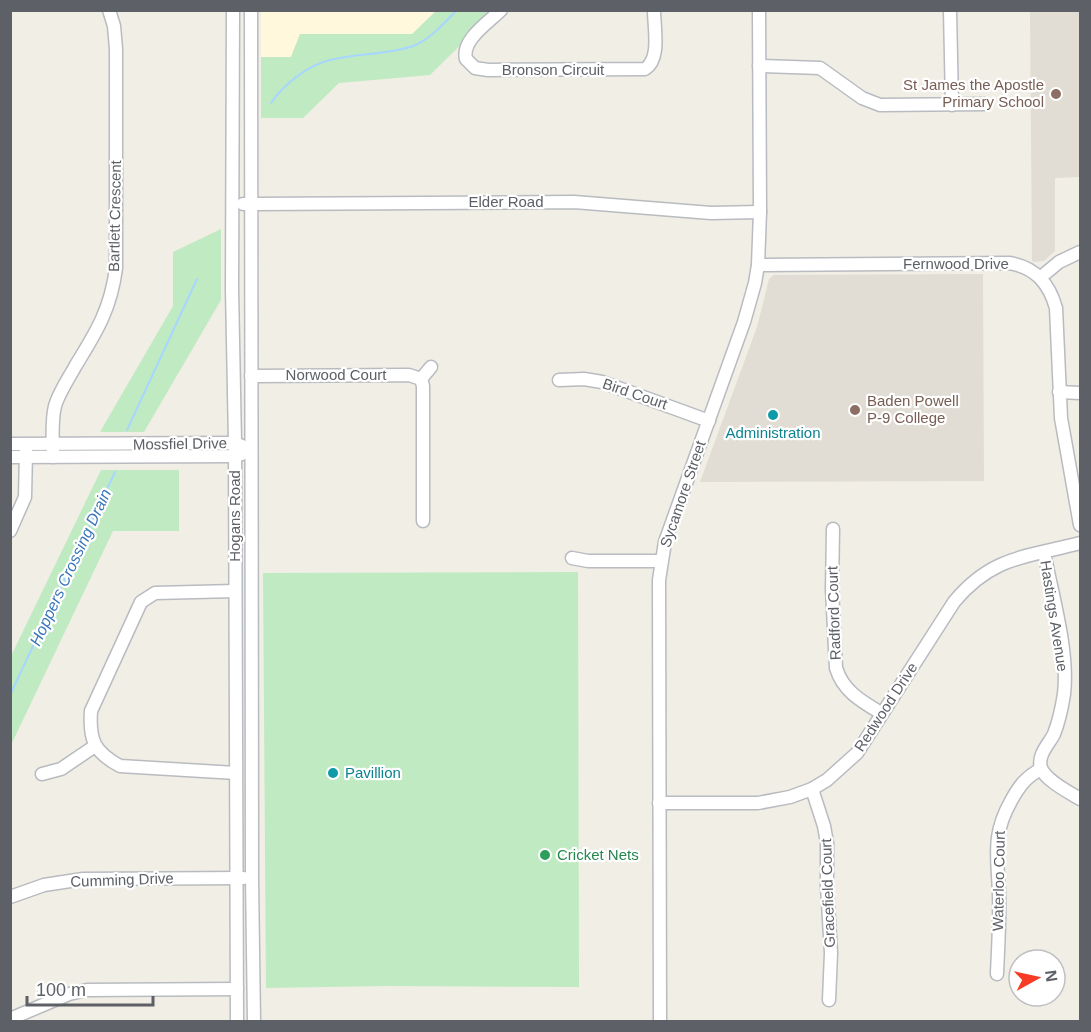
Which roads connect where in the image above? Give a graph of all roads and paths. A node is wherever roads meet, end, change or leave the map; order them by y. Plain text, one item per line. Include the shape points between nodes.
1 (109, 10) edge
2 (233, 10) edge
3 (251, 10) edge
4 (501, 10) edge
5 (654, 10) edge
6 (759, 10) edge
7 (951, 10) edge
8 (759, 66) junction
9 (985, 104) dead end
10 (952, 105) junction
11 (251, 203) junction
12 (234, 204) junction
13 (760, 212) junction
14 (1080, 252) edge
15 (758, 265) junction
16 (1041, 277) junction
17 (431, 367) dead end
18 (251, 376) junction
19 (421, 379) junction
20 (559, 380) dead end
21 (1059, 392) junction
22 (1080, 393) edge
23 (709, 421) junction
24 (10, 444) edge
25 (235, 450) junction
26 (251, 450) junction
27 (26, 451) junction
28 (53, 451) junction
29 (10, 457) edge
30 (423, 521) dead end
31 (1080, 525) edge
32 (833, 529) dead end
33 (10, 531) edge
34 (1080, 543) edge
35 (1044, 552) junction
36 (572, 558) dead end
37 (661, 561) junction
38 (236, 591) junction
39 (881, 713) junction
40 (95, 746) junction
41 (1041, 768) junction
42 (236, 773) junction
43 (42, 774) dead end
44 (812, 789) junction
45 (1080, 799) edge
46 (659, 803) junction
47 (236, 878) junction
48 (252, 879) junction
49 (10, 897) edge
50 (255, 956) junction
51 (237, 963) junction
52 (998, 974) dead end
53 (237, 988) junction
54 (829, 1000) dead end
55 (10, 1019) edge
56 (237, 1022) edge
57 (254, 1022) edge
58 (660, 1022) edge

1 - 28 street, Bartlett Crescent via 116,49 116,268 101,323 55,405
2 - 12 street, Hogans Road
3 - 11 street, Hogans Road
4 - 5 street, Bronson Circuit via 465,48 466,59 475,68 645,69 655,52
6 - 8 street, Sycamore Street
7 - 10 street
8 - 10 street via 820,68 873,104
8 - 13 street, Sycamore Street
9 - 10 street
11 - 12 street, Elder Road
11 - 13 street, Elder Road via 574,202 711,213
11 - 18 street, Hogans Road
12 - 25 street, Hogans Road
13 - 15 street, Sycamore Street
14 - 16 street
15 - 16 street, Fernwood Drive via 1009,262
15 - 23 street, Sycamore Street via 744,322
16 - 21 street via 1056,308
17 - 19 street
18 - 19 street, Norwood Court via 409,375
18 - 26 street, Hogans Road
19 - 30 street
20 - 23 street, Bird Court via 602,382
21 - 22 street
21 - 31 street
23 - 37 street, Sycamore Street
24 - 27 street, Mossfiel Drive
25 - 26 street, Mossfiel Drive
25 - 28 street, Mossfiel Drive
25 - 38 street, Hogans Road
26 - 48 street, Hogans Road
27 - 28 street, Mossfiel Drive
27 - 29 street, Mossfiel Drive
27 - 33 street via 25,497
32 - 39 street, Radford Court via 836,668 847,689
34 - 35 street, Redwood Drive
35 - 39 street, Redwood Drive via 1005,561 968,585
35 - 41 street, Hastings Avenue via 1063,650 1065,686 1063,705 1042,756
36 - 37 street
37 - 46 street, Sycamore Street
38 - 40 street via 155,593 141,602 91,711 90,729
38 - 42 street, Hogans Road
39 - 44 street, Redwood Drive via 857,753
40 - 42 street via 120,766
40 - 43 street via 61,769
41 - 45 street
41 - 52 street, Waterloo Court via 1020,784 1001,819 997,837
42 - 47 street, Hogans Road
44 - 46 street, Redwood Drive via 758,803
44 - 54 street, Gracefield Court via 827,843
46 - 58 street, Sycamore Street
47 - 48 street, Cumming Drive
47 - 49 street, Cumming Drive via 83,879 44,885
47 - 51 street, Hogans Road
48 - 50 street, Hogans Road
50 - 51 street
50 - 57 street, Hogans Road
51 - 53 street, Hogans Road
53 - 55 street via 87,990
53 - 56 street, Hogans Road

